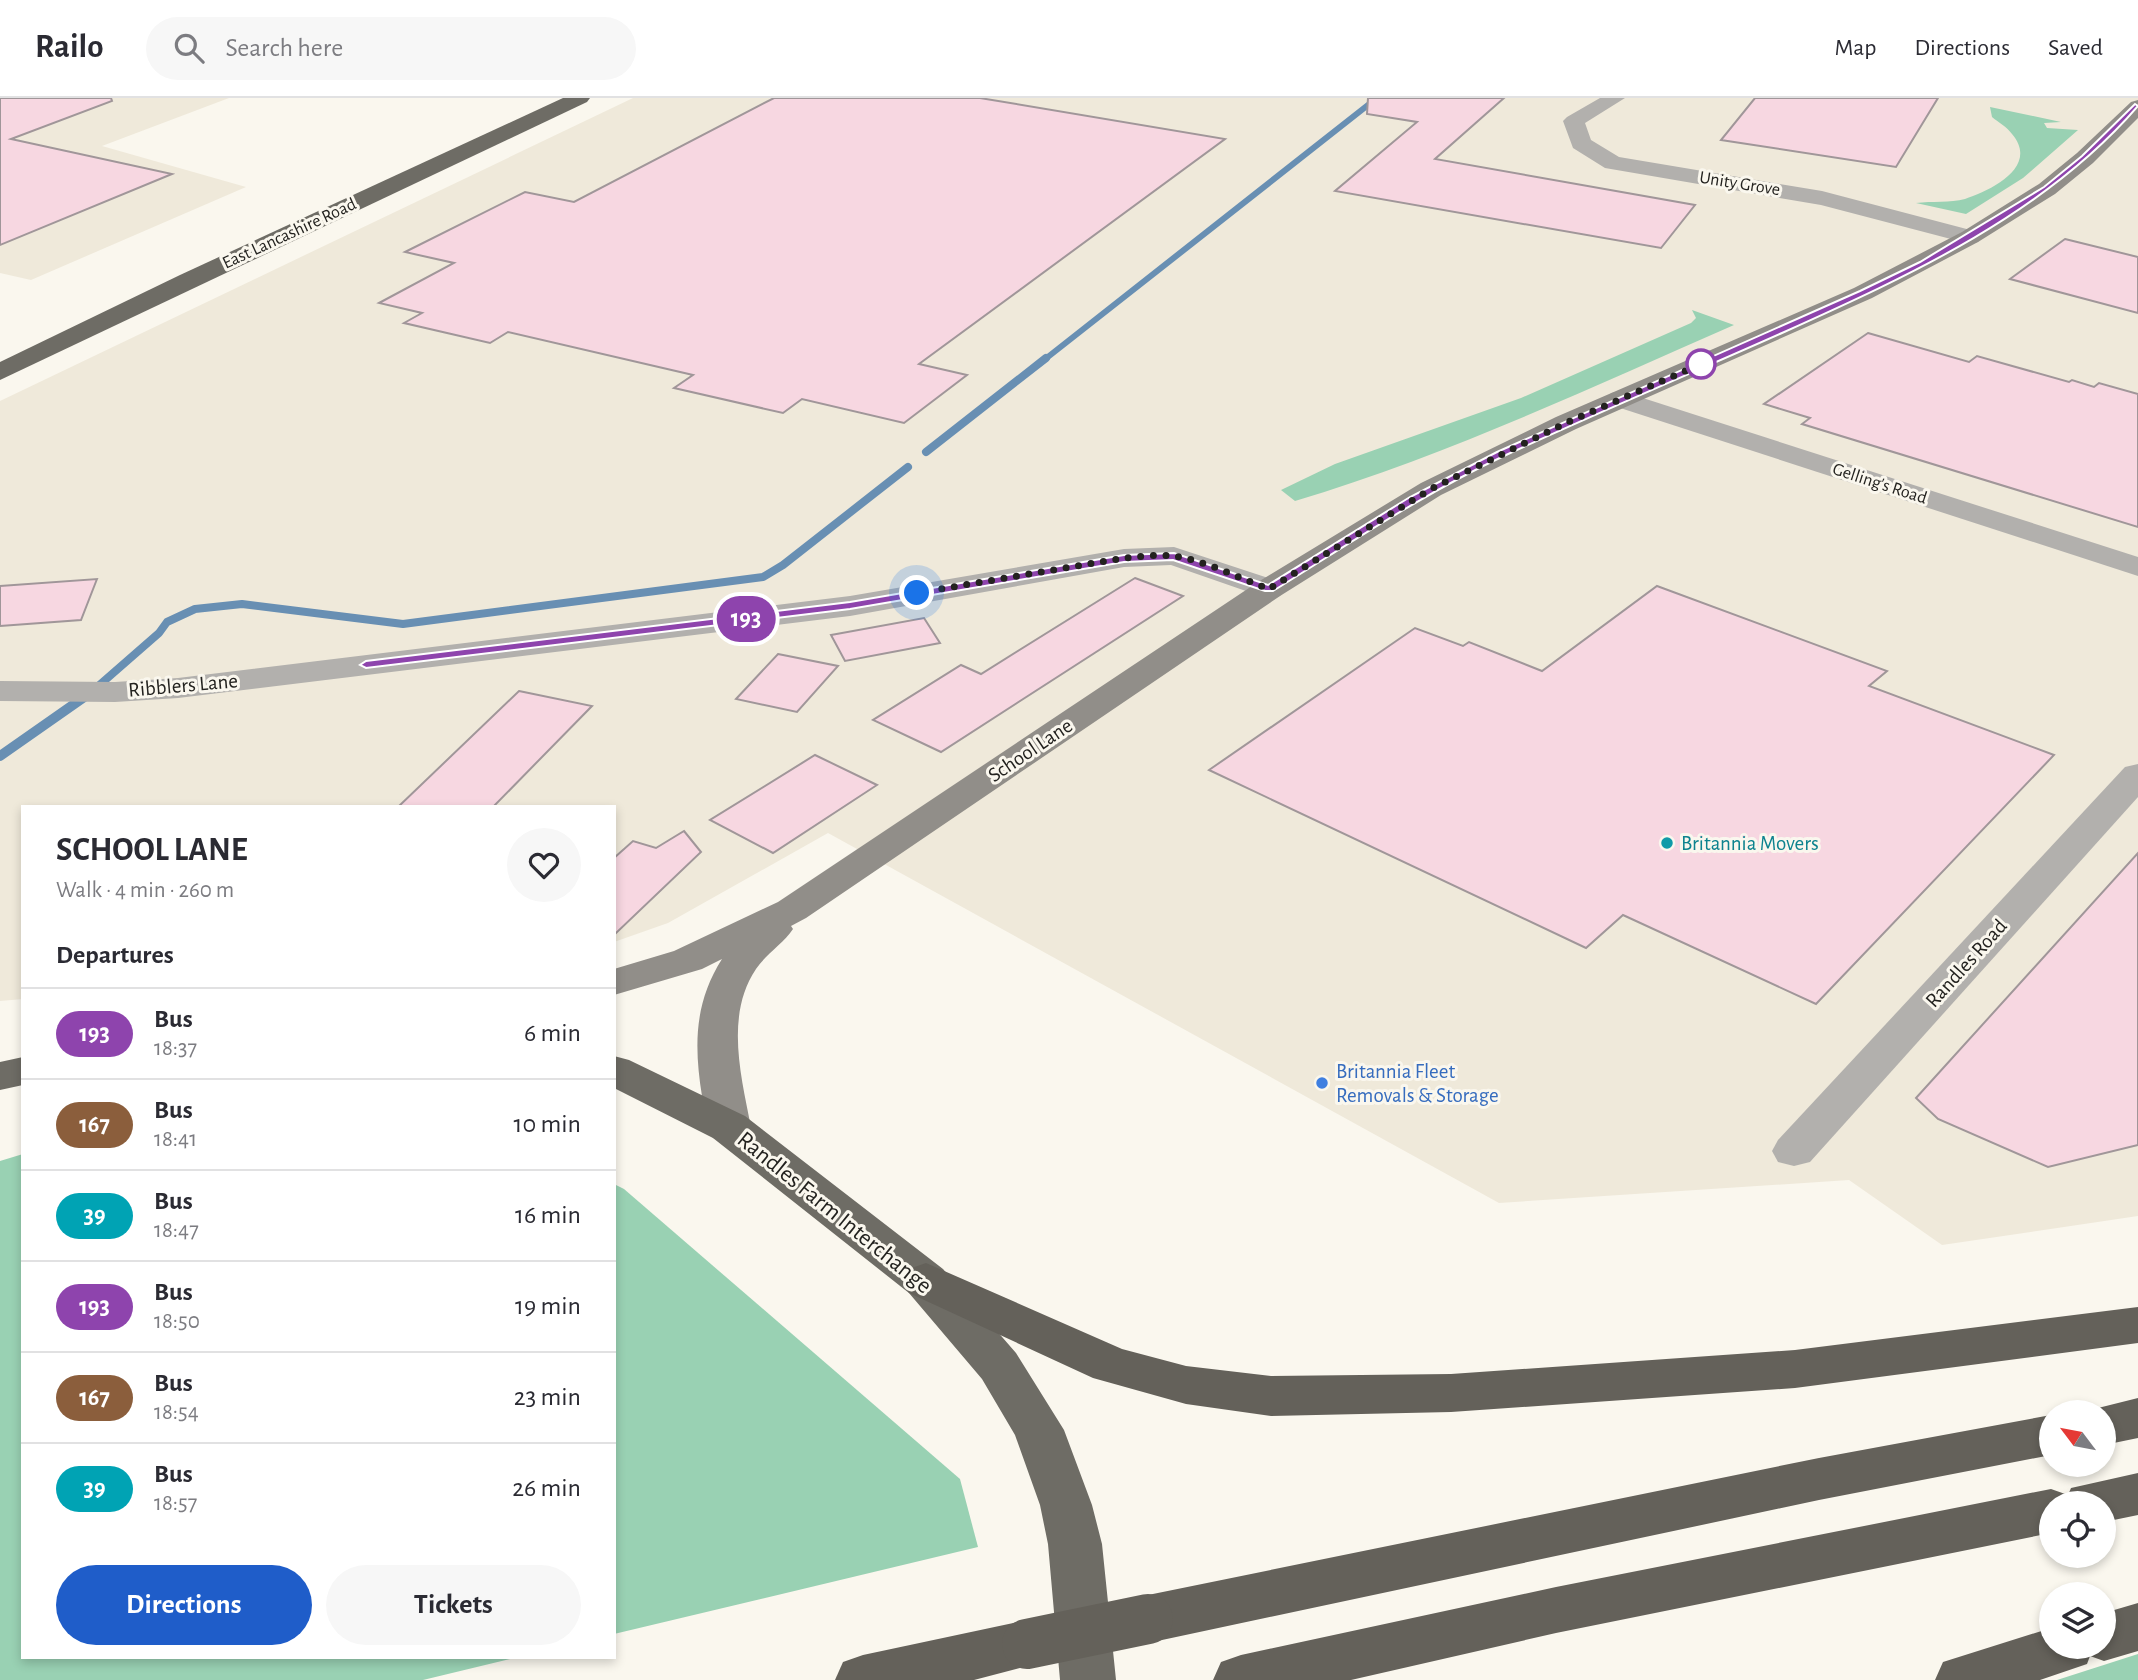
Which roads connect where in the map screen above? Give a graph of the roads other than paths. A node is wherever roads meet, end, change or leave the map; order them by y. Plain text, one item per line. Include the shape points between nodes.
1 (550, 98) edge
2 (580, 98) edge
3 (1615, 98) edge
4 (2138, 106) edge
5 (1969, 237) junction
6 (0, 349) edge
7 (0, 372) edge
8 (1621, 399) junction
9 (2138, 567) edge
10 (1269, 589) junction
11 (0, 691) edge
12 (2138, 775) edge
13 (792, 910) junction
14 (616, 981) edge
15 (616, 1071) edge
16 (729, 1127) junction
17 (1794, 1151) dead end
18 (926, 1281) junction
19 (2138, 1325) edge
20 (2138, 1418) edge
21 (2116, 1423) edge
22 (2039, 1437) edge
23 (2138, 1494) edge
24 (2116, 1498) edge
25 (2039, 1513) edge
26 (2138, 1627) edge
27 (2116, 1633) edge
28 (2039, 1656) edge
29 (863, 1680) edge
30 (1088, 1680) edge
31 (1241, 1680) edge
32 (1963, 1680) edge

1 - 6 highway, East Lancashire Road
2 - 7 highway, East Lancashire Road
3 - 5 street, Unity Grove via 1574,121 1581,143 1613,163 1822,198
4 - 5 main road, School Lane via 2047,189
5 - 8 main road, School Lane via 1863,293
8 - 9 street, Gelling's Road
8 - 10 main road, School Lane via 1431,489
10 - 11 street, Ribblers Lane via 1174,556 1124,558 850,606 178,688
10 - 13 main road, School Lane
12 - 17 street, Randles Road
13 - 14 main road, School Lane via 688,960
13 - 16 main road, School Lane via 739,964 720,1000 715,1046
15 - 16 highway, Randles Farm Interchange
16 - 18 highway, Randles Farm Interchange
18 - 19 highway via 1110,1365 1186,1385 1271,1396 1451,1394 1794,1369
18 - 30 highway, Randles Farm Interchange via 1021,1396 1054,1466 1075,1544
20 - 21 highway
22 - 29 highway, bridge
23 - 24 highway
25 - 31 highway via 1556,1610
26 - 27 highway
28 - 32 highway

